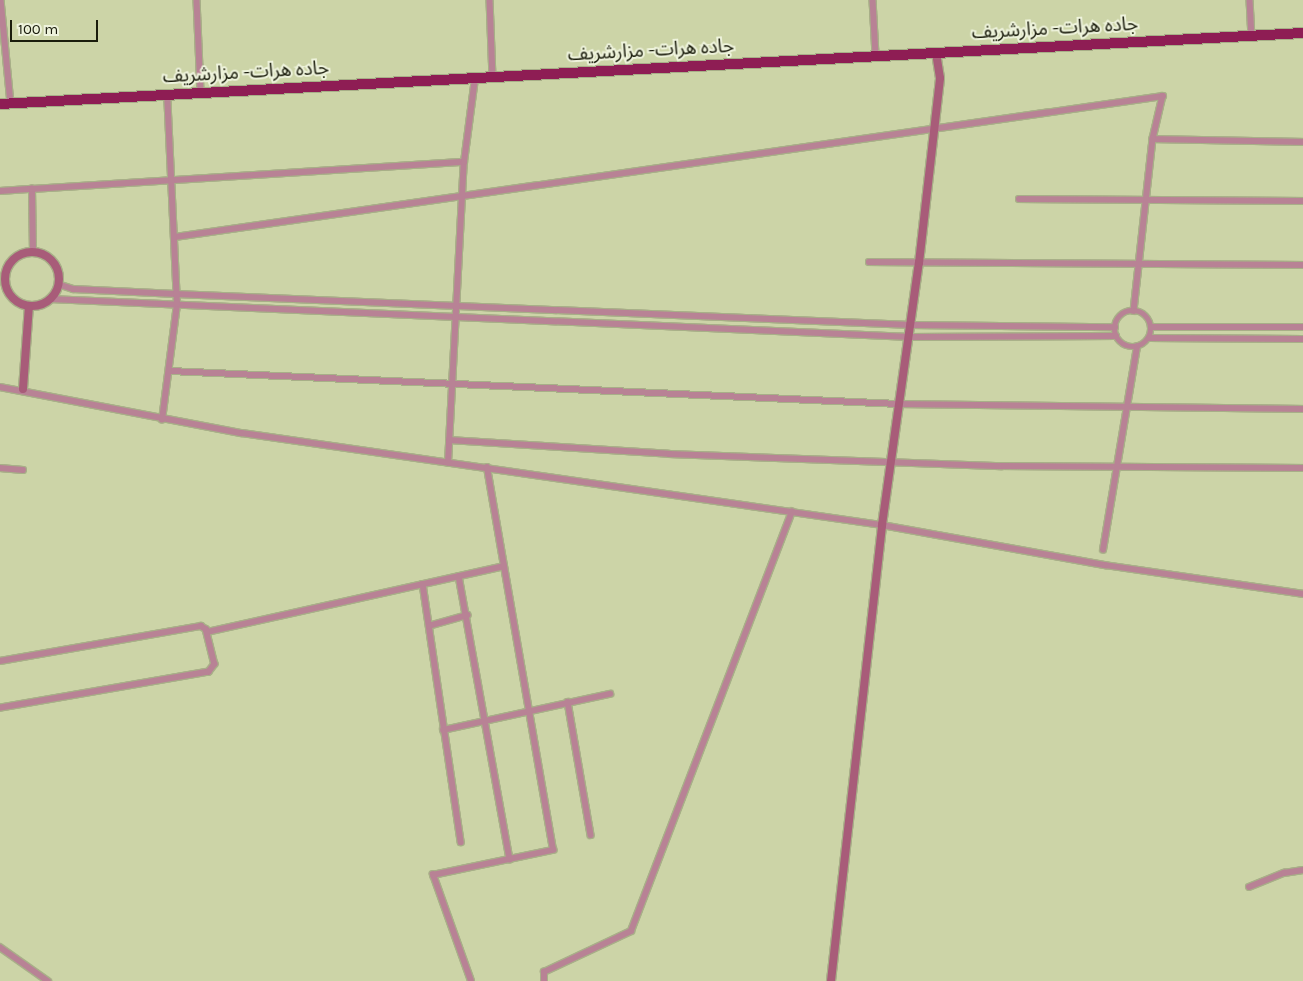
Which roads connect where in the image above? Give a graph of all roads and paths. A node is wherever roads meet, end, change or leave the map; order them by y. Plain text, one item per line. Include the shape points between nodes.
1 (1, 0) edge
2 (197, 0) edge
3 (490, 0) edge
4 (873, 0) edge
5 (1250, 0) edge
6 (1303, 33) edge
7 (1252, 36) junction
8 (936, 53) junction
9 (876, 56) junction
10 (475, 78) junction
11 (493, 78) junction
12 (201, 93) junction
13 (167, 95) junction
14 (5, 104) edge
15 (933, 129) junction
16 (1153, 140) junction
17 (1303, 142) edge
18 (464, 162) junction
19 (172, 181) junction
20 (32, 189) junction
21 (0, 191) edge
22 (462, 196) junction
23 (1019, 199) dead end
24 (1146, 199) junction
25 (1303, 201) edge
26 (175, 237) junction
27 (33, 253) junction
28 (869, 262) dead end
29 (919, 263) junction
30 (1140, 264) junction
31 (1303, 265) edge
32 (9, 266) junction
33 (0, 267) edge
34 (58, 284) junction
35 (176, 294) junction
36 (50, 299) junction
37 (177, 304) junction
38 (29, 306) junction
39 (458, 306) junction
40 (1134, 311) junction
41 (457, 318) junction
42 (912, 325) junction
43 (1115, 327) junction
44 (1151, 327) junction
45 (1303, 327) edge
46 (1116, 336) junction
47 (910, 337) junction
48 (1149, 338) junction
49 (1303, 339) edge
50 (1137, 347) junction
51 (170, 372) junction
52 (453, 382) junction
53 (0, 387) edge
54 (23, 389) junction
55 (900, 404) junction
56 (1125, 406) junction
57 (1303, 409) edge
58 (162, 420) junction
59 (449, 440) junction
60 (892, 460) junction
61 (448, 463) junction
62 (1115, 464) junction
63 (0, 468) edge
64 (487, 468) junction
65 (1303, 468) edge
66 (23, 470) dead end
67 (792, 512) junction
68 (882, 525) junction
69 (1103, 550) dead end
70 (504, 566) junction
71 (459, 576) junction
72 (423, 584) junction
73 (1303, 594) edge
74 (467, 615) junction
75 (428, 626) junction
76 (207, 632) junction
77 (0, 661) edge
78 (610, 694) dead end
79 (568, 702) junction
80 (0, 708) edge
81 (529, 711) junction
82 (485, 720) junction
83 (443, 730) junction
84 (591, 835) dead end
85 (461, 842) dead end
86 (510, 859) junction
87 (1303, 870) edge
88 (1249, 887) dead end
89 (0, 947) edge
90 (48, 981) edge
91 (471, 981) edge
92 (544, 981) edge
93 (831, 981) edge

1 - 14 street
2 - 12 street
3 - 11 street
4 - 9 street
5 - 7 street
6 - 7 highway, جاده هرات- مزارشریف
7 - 8 highway, جاده هرات- مزارشریف
8 - 9 highway, جاده هرات- مزارشریف
8 - 15 street via 940,78
9 - 11 highway, جاده هرات- مزارشریف
10 - 11 highway, جاده هرات- مزارشریف
10 - 12 highway, جاده هرات- مزارشریف
10 - 18 street
12 - 13 highway, جاده هرات- مزارشریف
13 - 14 highway, جاده هرات- مزارشریف
13 - 19 street
15 - 16 street via 1163,96
15 - 22 street
15 - 29 street
16 - 17 street
16 - 24 street
18 - 19 street
18 - 22 street
19 - 20 street
19 - 26 street
20 - 21 street
20 - 27 street
22 - 26 street
22 - 39 street
23 - 24 street
24 - 25 street
24 - 30 street
26 - 35 street
27 - 32 street via 22,255
27 - 34 street via 53,262
28 - 29 street
29 - 30 street
29 - 42 street
30 - 31 street
30 - 40 street
32 - 33 street
32 - 38 street via 8,290 20,303
34 - 35 street via 73,289
34 - 36 street
35 - 37 street
35 - 39 street
36 - 37 street
36 - 38 street
37 - 41 street
37 - 51 street
38 - 54 street
39 - 41 street
39 - 42 street
40 - 43 street via 1121,315
40 - 44 street via 1143,314
41 - 47 street
41 - 52 street
42 - 43 street
42 - 47 street
43 - 46 street
44 - 45 street
44 - 48 street
46 - 47 street
46 - 50 street via 1122,344
47 - 55 street
48 - 49 street
48 - 50 street
50 - 56 street
51 - 52 street
51 - 58 street
52 - 55 street
52 - 59 street
53 - 54 street
54 - 58 street
55 - 56 street
55 - 60 street
56 - 57 street
56 - 62 street
58 - 61 street
59 - 60 street via 669,454
59 - 61 street
60 - 62 street via 1002,466
60 - 68 street
61 - 64 street
62 - 65 street
62 - 69 street
63 - 66 street
64 - 67 street
64 - 70 street
67 - 68 street
67 - 92 street via 631,931 544,972
68 - 73 street via 1105,565
68 - 93 street
70 - 71 street
70 - 81 street
71 - 72 street
71 - 74 street
72 - 75 street
72 - 76 street
74 - 75 street
74 - 82 street
75 - 83 street
76 - 77 street via 201,626
76 - 80 street via 215,664 209,672
78 - 79 street
79 - 81 street
79 - 84 street
81 - 82 street
81 - 86 street via 552,850
82 - 83 street
82 - 86 street
83 - 85 street
86 - 91 street via 433,875
87 - 88 street via 1284,873
89 - 90 street

